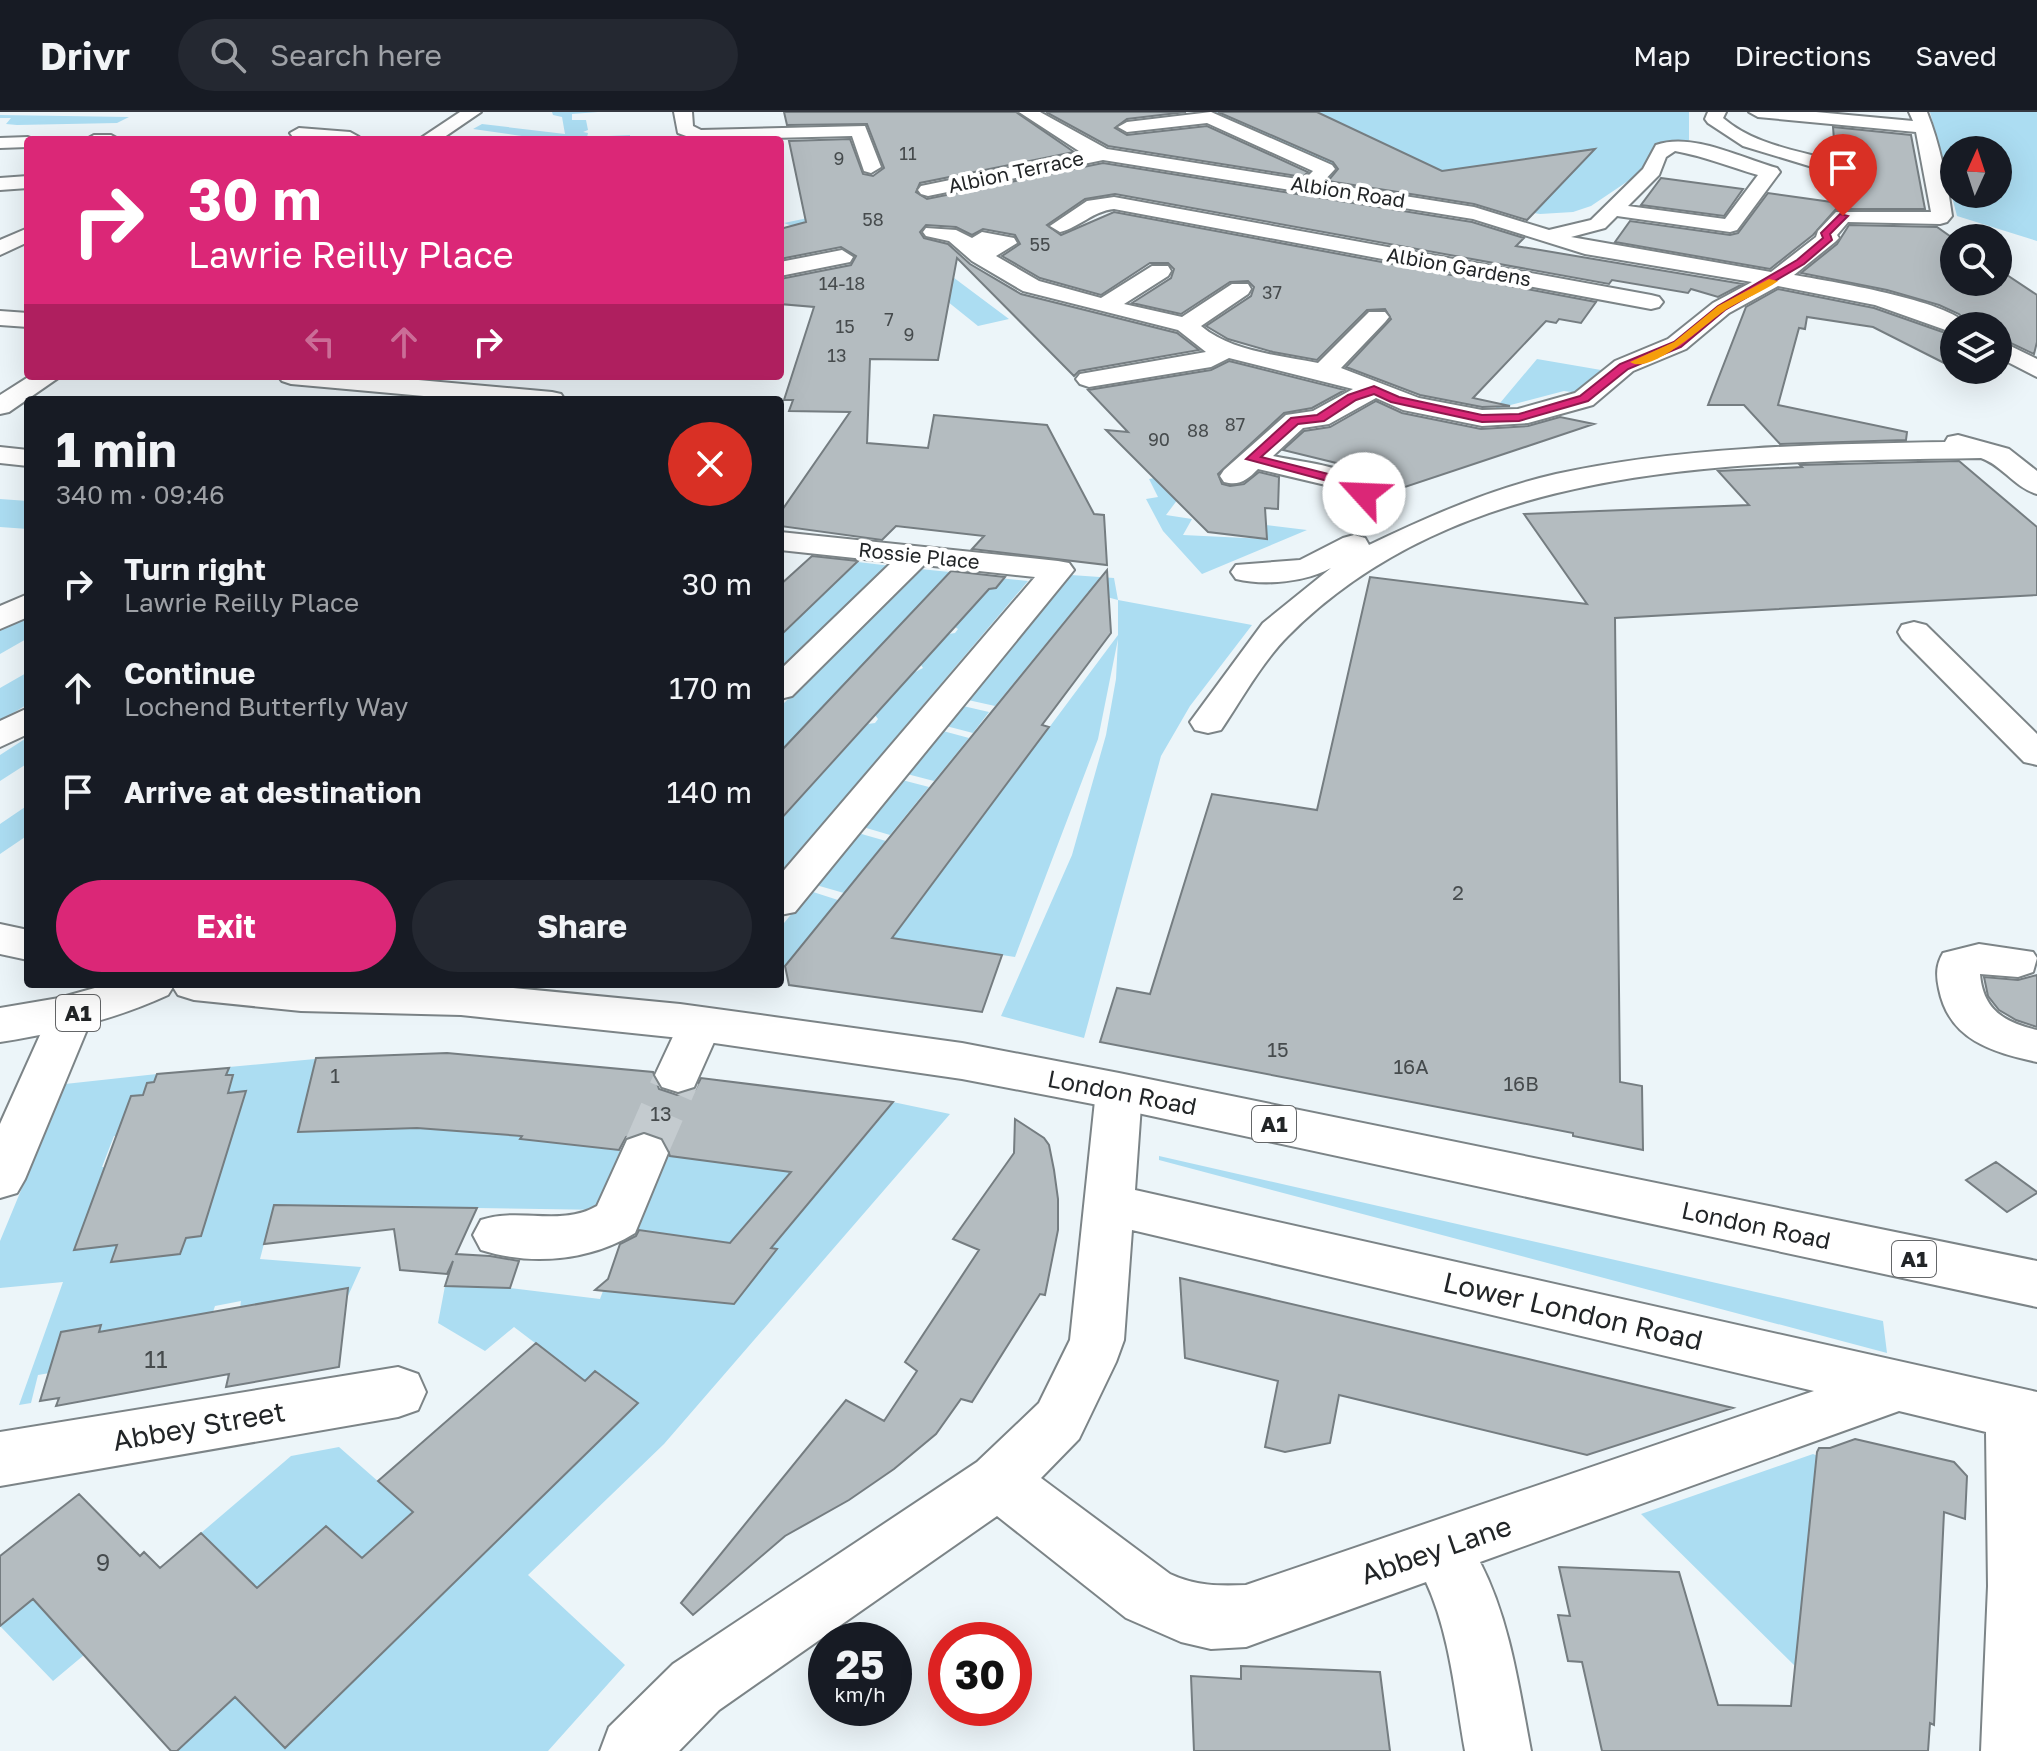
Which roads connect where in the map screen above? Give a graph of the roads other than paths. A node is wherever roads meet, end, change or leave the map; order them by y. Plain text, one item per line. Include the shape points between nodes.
1 (683, 112) edge
2 (1028, 112) edge
3 (1717, 112) edge
4 (1758, 112) edge
5 (472, 115) edge
6 (1921, 119) edge
7 (1127, 127) dead end
8 (299, 133) dead end
9 (337, 136) edge
10 (434, 136) edge
11 (24, 142) edge
12 (0, 143) edge
13 (1103, 154) junction
14 (1819, 163) dead end
15 (871, 167) dead end
16 (24, 182) edge
17 (0, 184) edge
18 (928, 190) dead end
19 (1305, 199) junction
20 (1616, 210) junction
21 (1060, 226) dead end
22 (933, 232) dead end
23 (1267, 232) junction
24 (24, 236) edge
25 (1546, 237) junction
26 (0, 249) edge
27 (842, 257) dead end
28 (784, 268) edge
29 (1160, 271) dead end
30 (1775, 279) junction
31 (1240, 289) dead end
32 (1651, 302) dead end
33 (1105, 306) junction
34 (1377, 317) dead end
35 (0, 318) edge
36 (1940, 319) edge
37 (24, 320) edge
38 (1186, 325) junction
39 (1224, 350) junction
40 (2012, 355) edge
41 (2037, 369) edge
42 (1324, 371) junction
43 (1089, 379) dead end
44 (42, 380) edge
45 (354, 380) edge
46 (1374, 390) junction
47 (512, 396) edge
48 (0, 406) edge
49 (1984, 450) junction
50 (0, 455) edge
51 (24, 458) edge
52 (2037, 485) edge
53 (1364, 494) dead end
54 (784, 541) edge
55 (917, 555) junction
56 (1247, 572) dead end
57 (24, 606) edge
58 (0, 619) edge
59 (1914, 632) dead end
60 (784, 685) edge
61 (24, 721) edge
62 (1208, 722) dead end
63 (0, 736) edge
64 (2031, 748) edge
65 (784, 897) edge
66 (0, 939) edge
67 (24, 944) edge
68 (2018, 962) dead end
69 (144, 988) edge
70 (233, 988) edge
71 (71, 1015) junction
72 (700, 1024) junction
73 (0, 1025) edge
74 (2037, 1046) edge
75 (678, 1075) tunnel mouth
76 (1119, 1091) junction
77 (644, 1153) tunnel mouth
78 (0, 1179) edge
79 (1108, 1204) junction
80 (499, 1235) dead end
81 (2037, 1284) edge
82 (1900, 1386) junction
83 (398, 1392) dead end
84 (2025, 1416) edge
85 (0, 1459) edge
86 (998, 1481) junction
87 (1441, 1549) junction
88 (633, 1751) edge
89 (1498, 1751) edge
90 (2014, 1751) edge

1 - 15 street via 684,129 704,135 859,130
2 - 13 street, Albion Road
3 - 14 street via 1714,119 1724,130
4 - 6 street
5 - 10 street
6 - 30 street via 1942,216 1843,216 1825,235 1823,245
7 - 19 street via 1210,117 1325,169
8 - 9 street
11 - 12 street
13 - 18 street, Albion Terrace
13 - 19 street, Albion Road
16 - 17 street
19 - 23 street
19 - 25 street, Albion Road via 1474,213
20 - 20 street via 1652,171 1657,156 1674,145 1770,172 1730,226
20 - 25 street via 1598,224
21 - 23 street, Albion Gardens via 1105,203
22 - 33 street via 981,247 1031,286
23 - 32 street, Albion Gardens
24 - 26 street
25 - 30 street, Albion Road via 1599,251
27 - 28 street
29 - 33 street
30 - 36 street, Albion Road via 1902,303
30 - 46 street via 1721,308 1677,344 1624,366 1584,399 1509,419 1463,415
31 - 38 street
33 - 38 street
34 - 42 street
35 - 37 street
38 - 39 street
39 - 42 street
39 - 43 street via 1211,360
40 - 41 street
42 - 46 street
44 - 48 street
45 - 47 street
46 - 53 street via 1320,418 1295,421 1243,467 1340,480
49 - 52 street via 1999,455
49 - 56 street via 1903,434 1758,439 1659,450 1552,468 1470,492 1392,524 1306,569
49 - 62 street via 1647,466 1558,482 1469,509 1359,561 1275,630
50 - 51 street
54 - 55 street, Rossie Place
55 - 60 street
55 - 65 street, Rossie Place via 1058,570
57 - 58 street
59 - 64 street
61 - 63 street
66 - 67 main road
68 - 74 street via 1958,963 1959,991 1963,1006 1984,1028
69 - 71 main road, A1
70 - 72 main road, London Road / A1 via 461,999
71 - 73 main road, A1
71 - 78 street
72 - 75 street
72 - 76 main road, London Road / A1 via 962,1061
76 - 79 street
76 - 81 main road, London Road / A1
77 - 80 street via 617,1219 595,1233 565,1238
79 - 82 street, Lower London Road
79 - 86 street via 1102,1302 1089,1362 1059,1421
82 - 84 street, Lower London Road
82 - 87 street, Abbey Lane
83 - 85 street, Abbey Street
84 - 90 street
86 - 87 street, Abbey Lane via 1148,1596 1211,1618 1246,1616
86 - 88 street via 696,1687
87 - 89 street via 1464,1595

